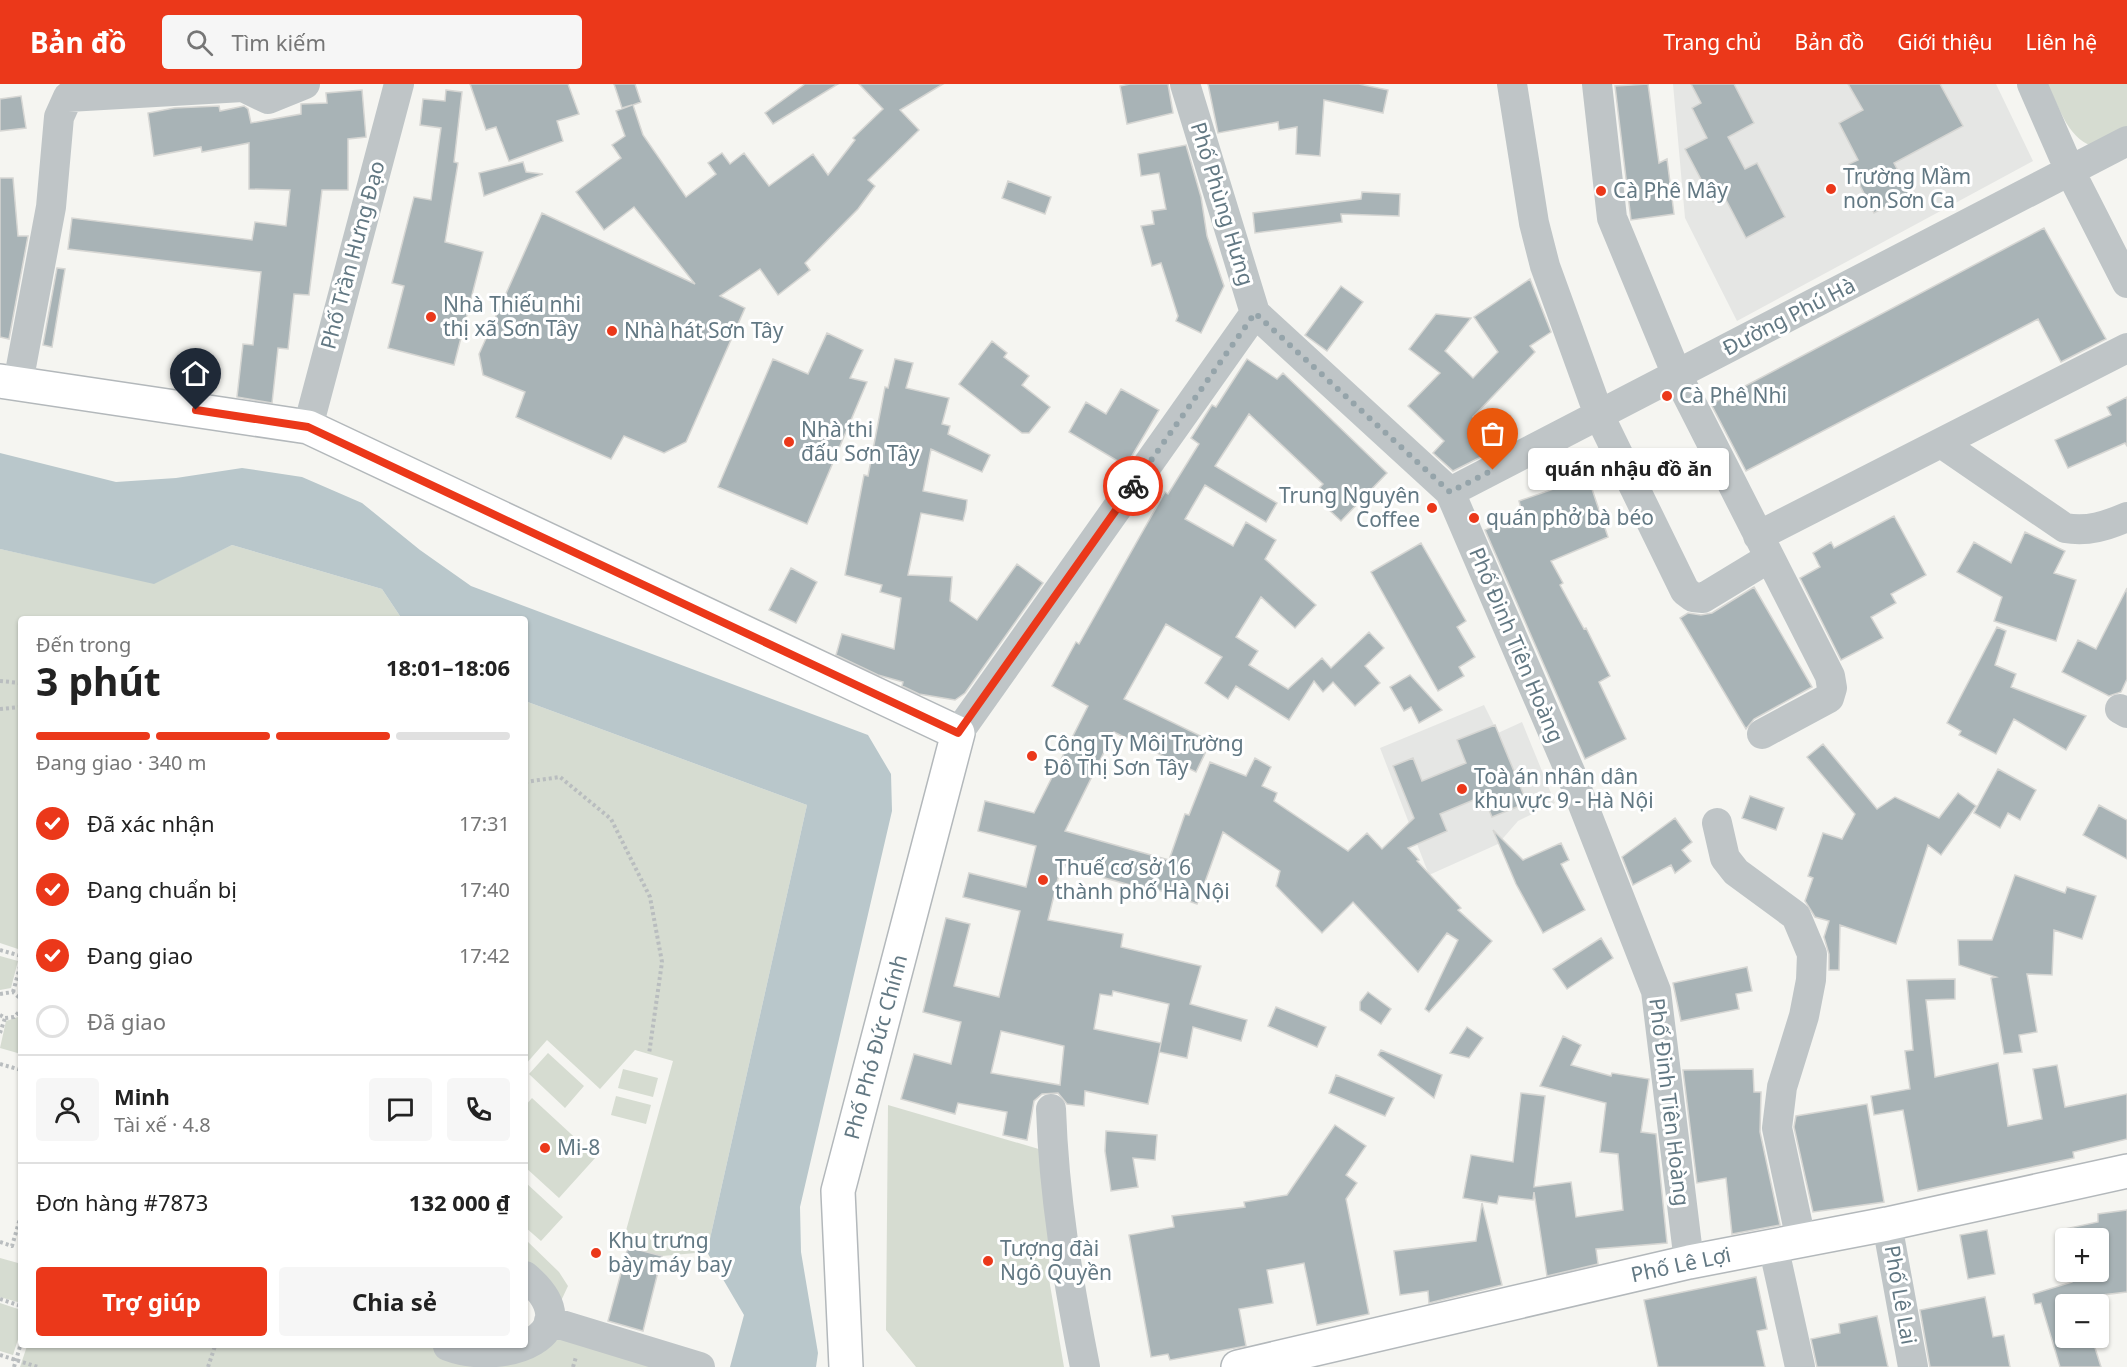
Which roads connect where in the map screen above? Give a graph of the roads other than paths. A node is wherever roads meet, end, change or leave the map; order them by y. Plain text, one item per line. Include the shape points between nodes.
1 (305, 84) edge
2 (399, 84) edge
3 (1185, 84) edge
4 (1512, 84) edge
5 (1597, 84) edge
6 (2032, 84) edge
7 (243, 85) edge
8 (2127, 141) edge
9 (2070, 171) junction
10 (2127, 283) edge
11 (1255, 313) junction
12 (2127, 348) edge
13 (1677, 375) junction
14 (9, 382) edge
15 (1599, 415) junction
16 (308, 427) junction
17 (1941, 443) junction
18 (1450, 492) junction
19 (2127, 517) edge
20 (1763, 547) junction
21 (958, 733) junction
22 (1762, 734) dead end
23 (1718, 823) dead end
24 (1051, 1109) dead end
25 (2127, 1171) edge
26 (1887, 1224) junction
27 (1787, 1242) junction
28 (1689, 1262) junction
29 (528, 1279) edge
30 (549, 1321) junction
31 (528, 1345) edge
32 (455, 1348) edge
33 (521, 1348) edge
34 (700, 1367) edge
35 (846, 1367) edge
36 (1085, 1367) edge
37 (1238, 1367) edge
38 (1800, 1367) edge
39 (1913, 1367) edge

1 - 7 street via 268,99
2 - 16 street, Phố Trần Hưng Đạo
3 - 11 street, Phố Phùng Hưng
4 - 15 street via 1534,223 1545,266
5 - 13 street via 1612,218
6 - 9 street
7 - 14 street via 68,97 59,117 51,207
8 - 9 street, Đường Phú Hà
9 - 10 street
9 - 13 street, Đường Phú Hà
11 - 18 street, Phố Đinh Tiên Hoàng
11 - 21 street, Phố Phùng Hưng
12 - 17 street
13 - 15 street, Đường Phú Hà
13 - 20 street
14 - 16 main road
15 - 18 street, Đường Phú Hà
15 - 20 street via 1685,591 1703,598
16 - 21 main road
17 - 19 street via 2065,528 2096,529
17 - 20 street
18 - 28 street, Phố Đinh Tiên Hoàng via 1571,774 1656,991
20 - 22 street via 1815,646 1832,688 1829,698
21 - 35 main road, Phố Phó Đức Chính via 838,1191
23 - 27 street via 1725,858 1736,872 1796,916 1812,954 1808,998 1782,1087 1778,1128
24 - 36 street via 1059,1220
25 - 26 main road, Phố Lê Lợi
26 - 27 main road, Phố Lê Lợi
26 - 39 street, Phố Lê Lai
27 - 28 main road, Phố Lê Lợi
27 - 38 street
28 - 37 main road, Phố Lê Lợi
29 - 30 street via 540,1290
30 - 31 street via 543,1334
30 - 34 street
32 - 33 street via 474,1353

